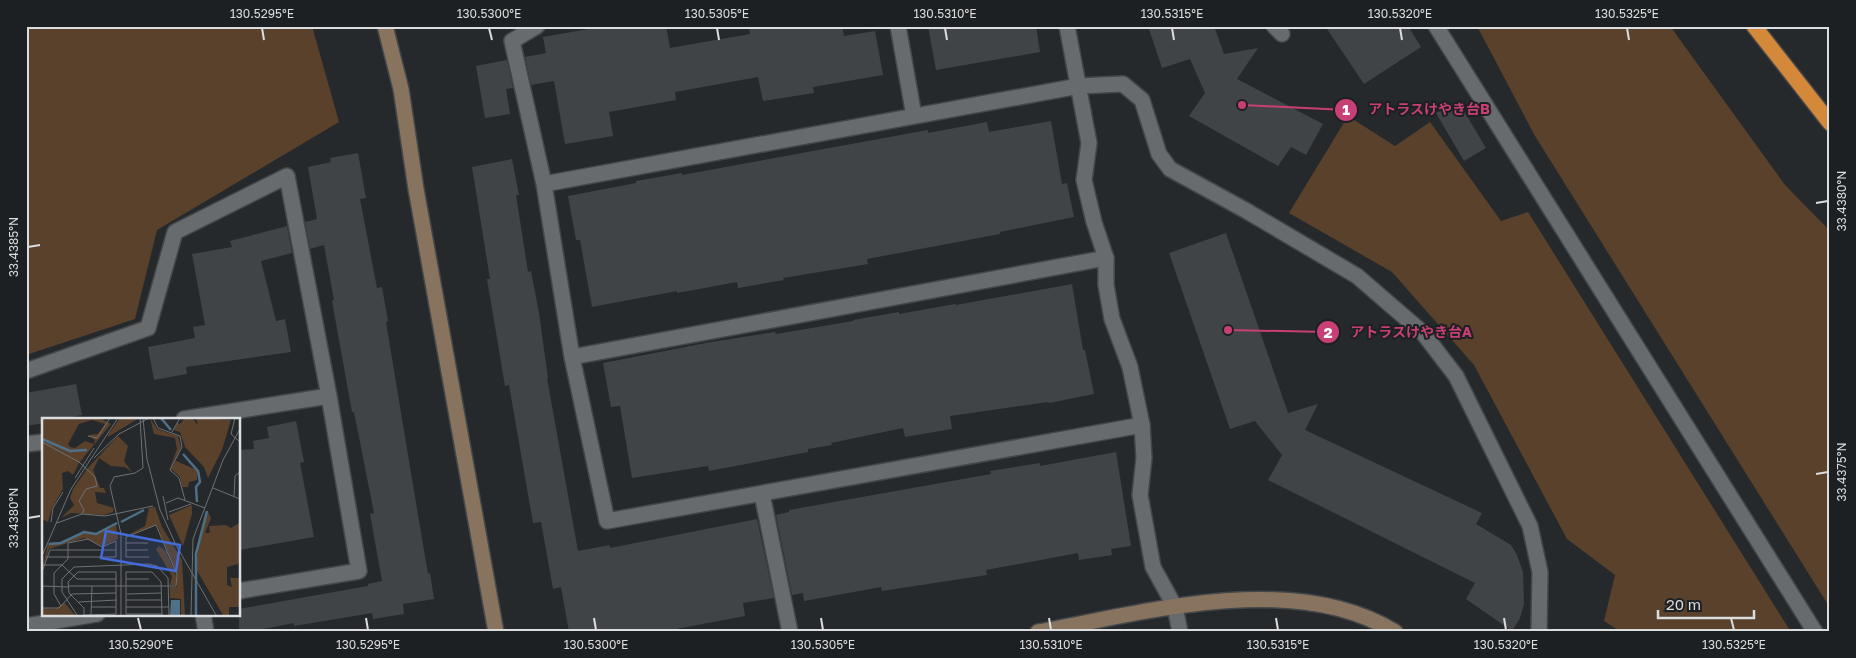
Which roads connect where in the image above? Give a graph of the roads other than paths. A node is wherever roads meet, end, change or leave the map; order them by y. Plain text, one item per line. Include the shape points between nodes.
1 (385, 26) edge
2 (537, 26) edge
3 (898, 26) edge
4 (1067, 26) edge
5 (1436, 26) edge
6 (1756, 30) edge
7 (1079, 86) junction
8 (914, 116) junction
9 (1830, 122) edge
10 (544, 184) junction
11 (1106, 258) junction
12 (572, 357) junction
13 (26, 371) edge
14 (329, 396) junction
15 (190, 418) edge
16 (1142, 425) junction
17 (42, 442) edge
18 (26, 444) edge
19 (762, 494) junction
20 (240, 591) edge
21 (1175, 607) junction
22 (85, 616) edge
23 (203, 616) edge
24 (26, 626) edge
25 (206, 632) edge
26 (496, 632) edge
27 (790, 632) edge
28 (1038, 632) edge
29 (1180, 632) edge
30 (1394, 632) edge
31 (1539, 632) edge
32 (1815, 632) edge

1 - 26 street via 401,89
2 - 10 street via 512,41
3 - 8 street
4 - 7 street
5 - 32 street
6 - 9 highway
7 - 8 street
7 - 11 street via 1089,143 1084,180
7 - 31 street via 1123,84 1142,100 1158,154 1170,169 1356,276 1422,333 1456,376 1530,526 1540,572
8 - 10 street
10 - 12 street
11 - 12 street
11 - 16 street via 1106,285 1112,319 1130,367
12 - 19 street via 607,521
13 - 14 street via 148,328 174,232 287,176
14 - 15 street
14 - 20 street via 359,571
16 - 19 street
16 - 21 street via 1144,458 1140,495 1152,567
17 - 18 street
19 - 27 street
21 - 28 street
21 - 29 street
21 - 30 street via 1242,598 1292,599 1340,608
22 - 24 street
23 - 25 street

